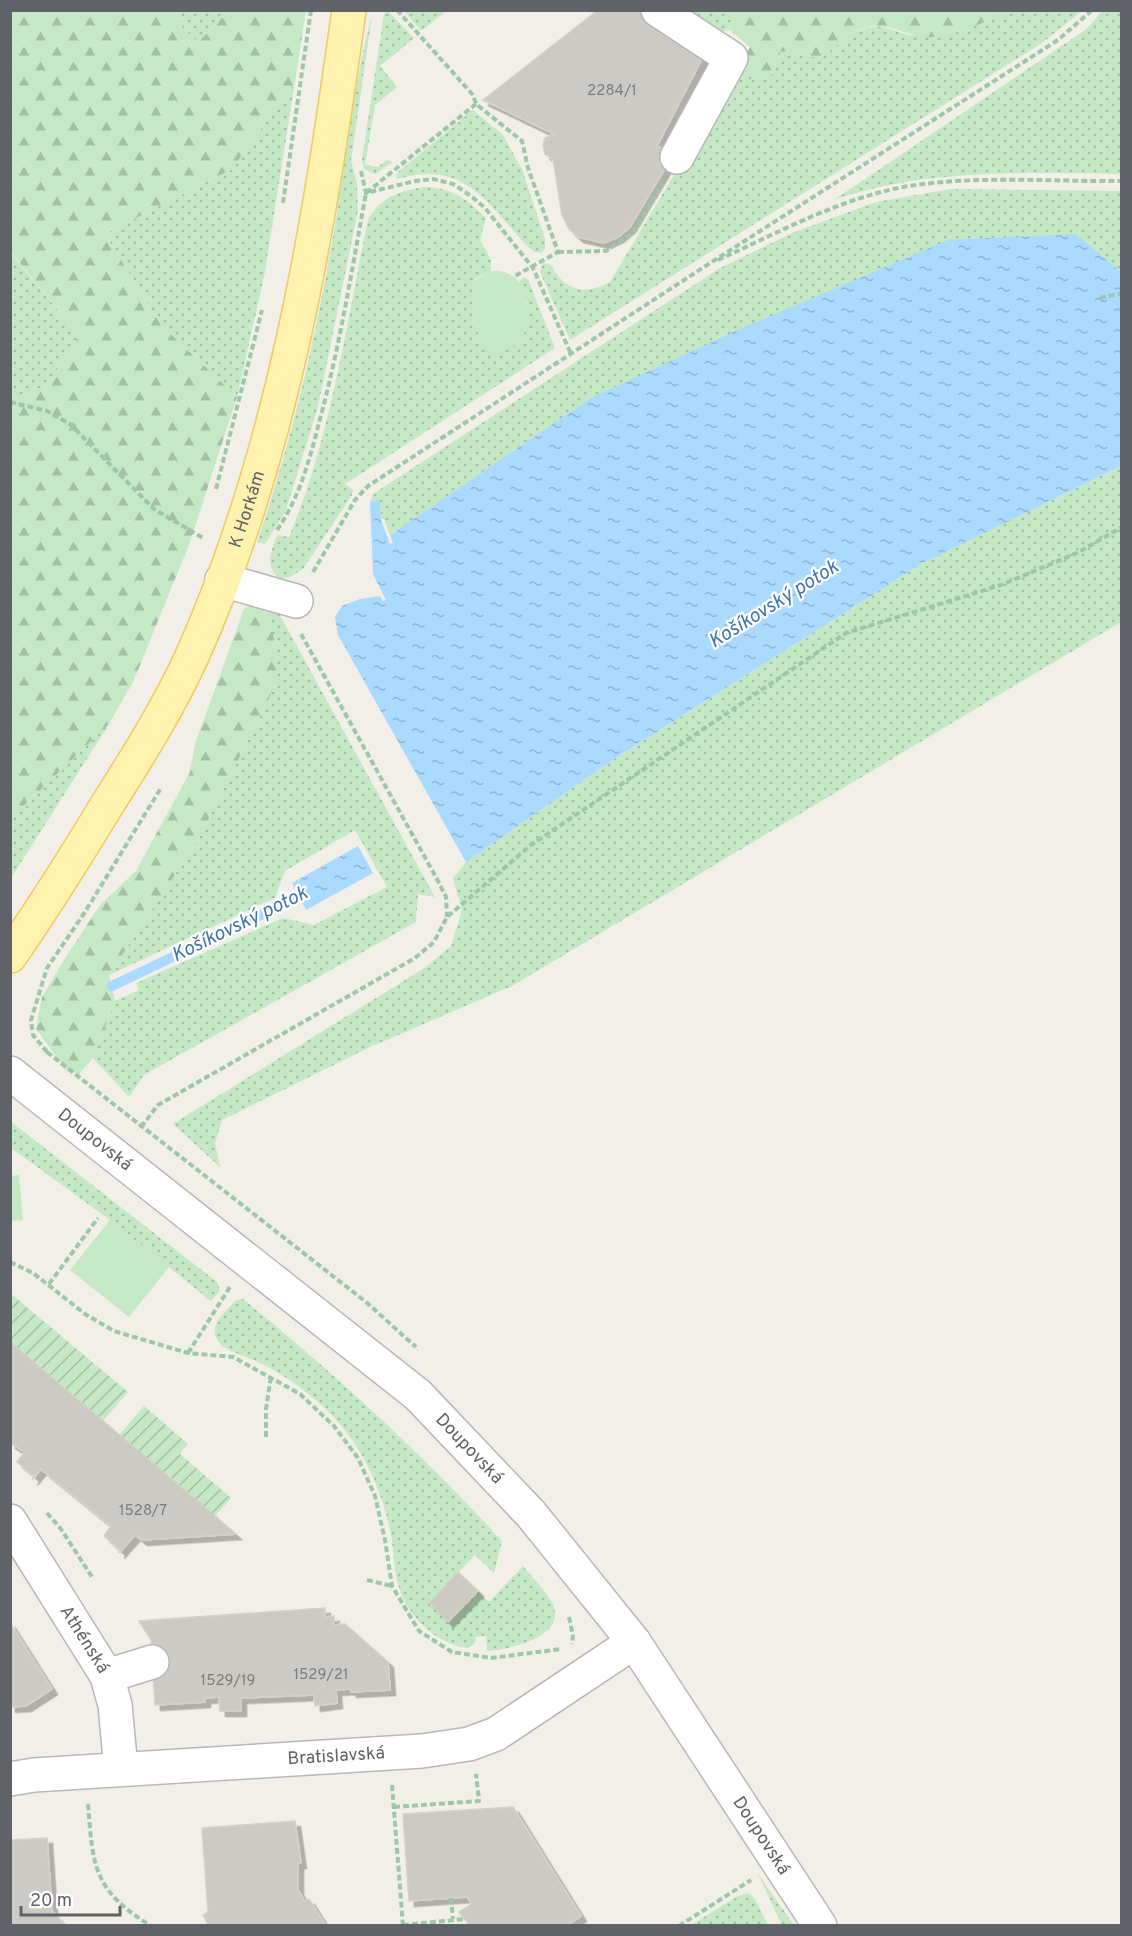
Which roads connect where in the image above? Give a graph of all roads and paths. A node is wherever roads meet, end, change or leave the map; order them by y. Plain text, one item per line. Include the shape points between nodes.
1 (311, 10) edge
2 (349, 10) edge
3 (398, 10) edge
4 (658, 10) edge
5 (1092, 10) edge
6 (476, 104) junction
7 (677, 157) joint
8 (359, 162) dead end
9 (1122, 181) edge
10 (366, 193) junction
11 (282, 211) dead end
12 (558, 252) junction
13 (704, 267) junction
14 (533, 268) junction
15 (515, 276) dead end
16 (1122, 293) edge
17 (1100, 298) dead end
18 (265, 300) dead end
19 (571, 354) junction
20 (10, 402) edge
21 (215, 495) dead end
22 (1122, 527) edge
23 (206, 528) dead end
24 (203, 538) junction
25 (272, 538) dead end
26 (198, 549) dead end
27 (222, 580) junction
28 (296, 601) junction
29 (447, 917) junction
30 (10, 956) edge
31 (10, 1072) edge
32 (141, 1127) dead end
33 (98, 1218) dead end
34 (10, 1262) edge
35 (49, 1284) junction
36 (241, 1291) dead end
37 (188, 1353) junction
38 (271, 1376) junction
39 (266, 1437) dead end
40 (46, 1512) dead end
41 (10, 1521) edge
42 (92, 1577) dead end
43 (368, 1580) dead end
44 (392, 1586) junction
45 (568, 1614) dead end
46 (634, 1642) junction
47 (152, 1662) dead end
48 (107, 1676) junction
49 (121, 1769) junction
50 (476, 1769) dead end
51 (392, 1775) dead end
52 (10, 1779) edge
53 (87, 1795) dead end
54 (394, 1808) junction
55 (752, 1880) dead end
56 (451, 1898) dead end
57 (453, 1919) junction
58 (465, 1919) dead end
59 (403, 1925) edge
60 (151, 1926) edge
61 (679, 1926) edge
62 (820, 1926) edge

1 - 11 path
2 - 27 main road, K Horkám via 297,319 264,452
3 - 6 path via 473,95
4 - 7 street via 731,58
5 - 13 path via 1058,40
6 - 10 path
6 - 12 path via 522,141
7 - 12 path via 634,232 606,251
8 - 10 path
9 - 13 path via 941,181 883,191 842,204
10 - 14 path via 433,179 453,184 485,208
10 - 25 path via 341,327 310,459 291,509
12 - 14 path
13 - 19 path
14 - 15 path
14 - 19 path
16 - 17 path
18 - 21 path
19 - 28 path via 368,486
20 - 24 path via 47,411 70,424 154,509
22 - 29 path via 1077,553 1001,585 846,633 531,844
23 - 24 path
24 - 26 path
27 - 28 street
27 - 30 main road, K Horkám via 173,695
28 - 29 path via 294,614 302,636 437,879 446,897
29 - 32 path via 434,942 414,958 158,1105
31 - 46 street, Doupovská via 418,1395 531,1514
33 - 35 path
34 - 35 path
35 - 37 path via 104,1326
36 - 37 path via 232,1284
37 - 38 path via 234,1357
38 - 39 path
38 - 44 path via 300,1394 334,1426 358,1458 375,1496
40 - 42 path
41 - 48 street, Athénská
43 - 44 path
44 - 45 path via 419,1631 452,1652 491,1658 571,1648 573,1636
46 - 49 street, Bratislavská via 496,1734 468,1744 422,1751
46 - 62 street, Doupovská
47 - 48 street
48 - 49 street, Athénská via 115,1705
49 - 52 street, Bratislavská
50 - 54 path via 479,1801
51 - 54 path
53 - 60 path via 92,1860 99,1878 112,1897
54 - 59 path
55 - 61 path
56 - 57 path
57 - 58 path
57 - 59 path

